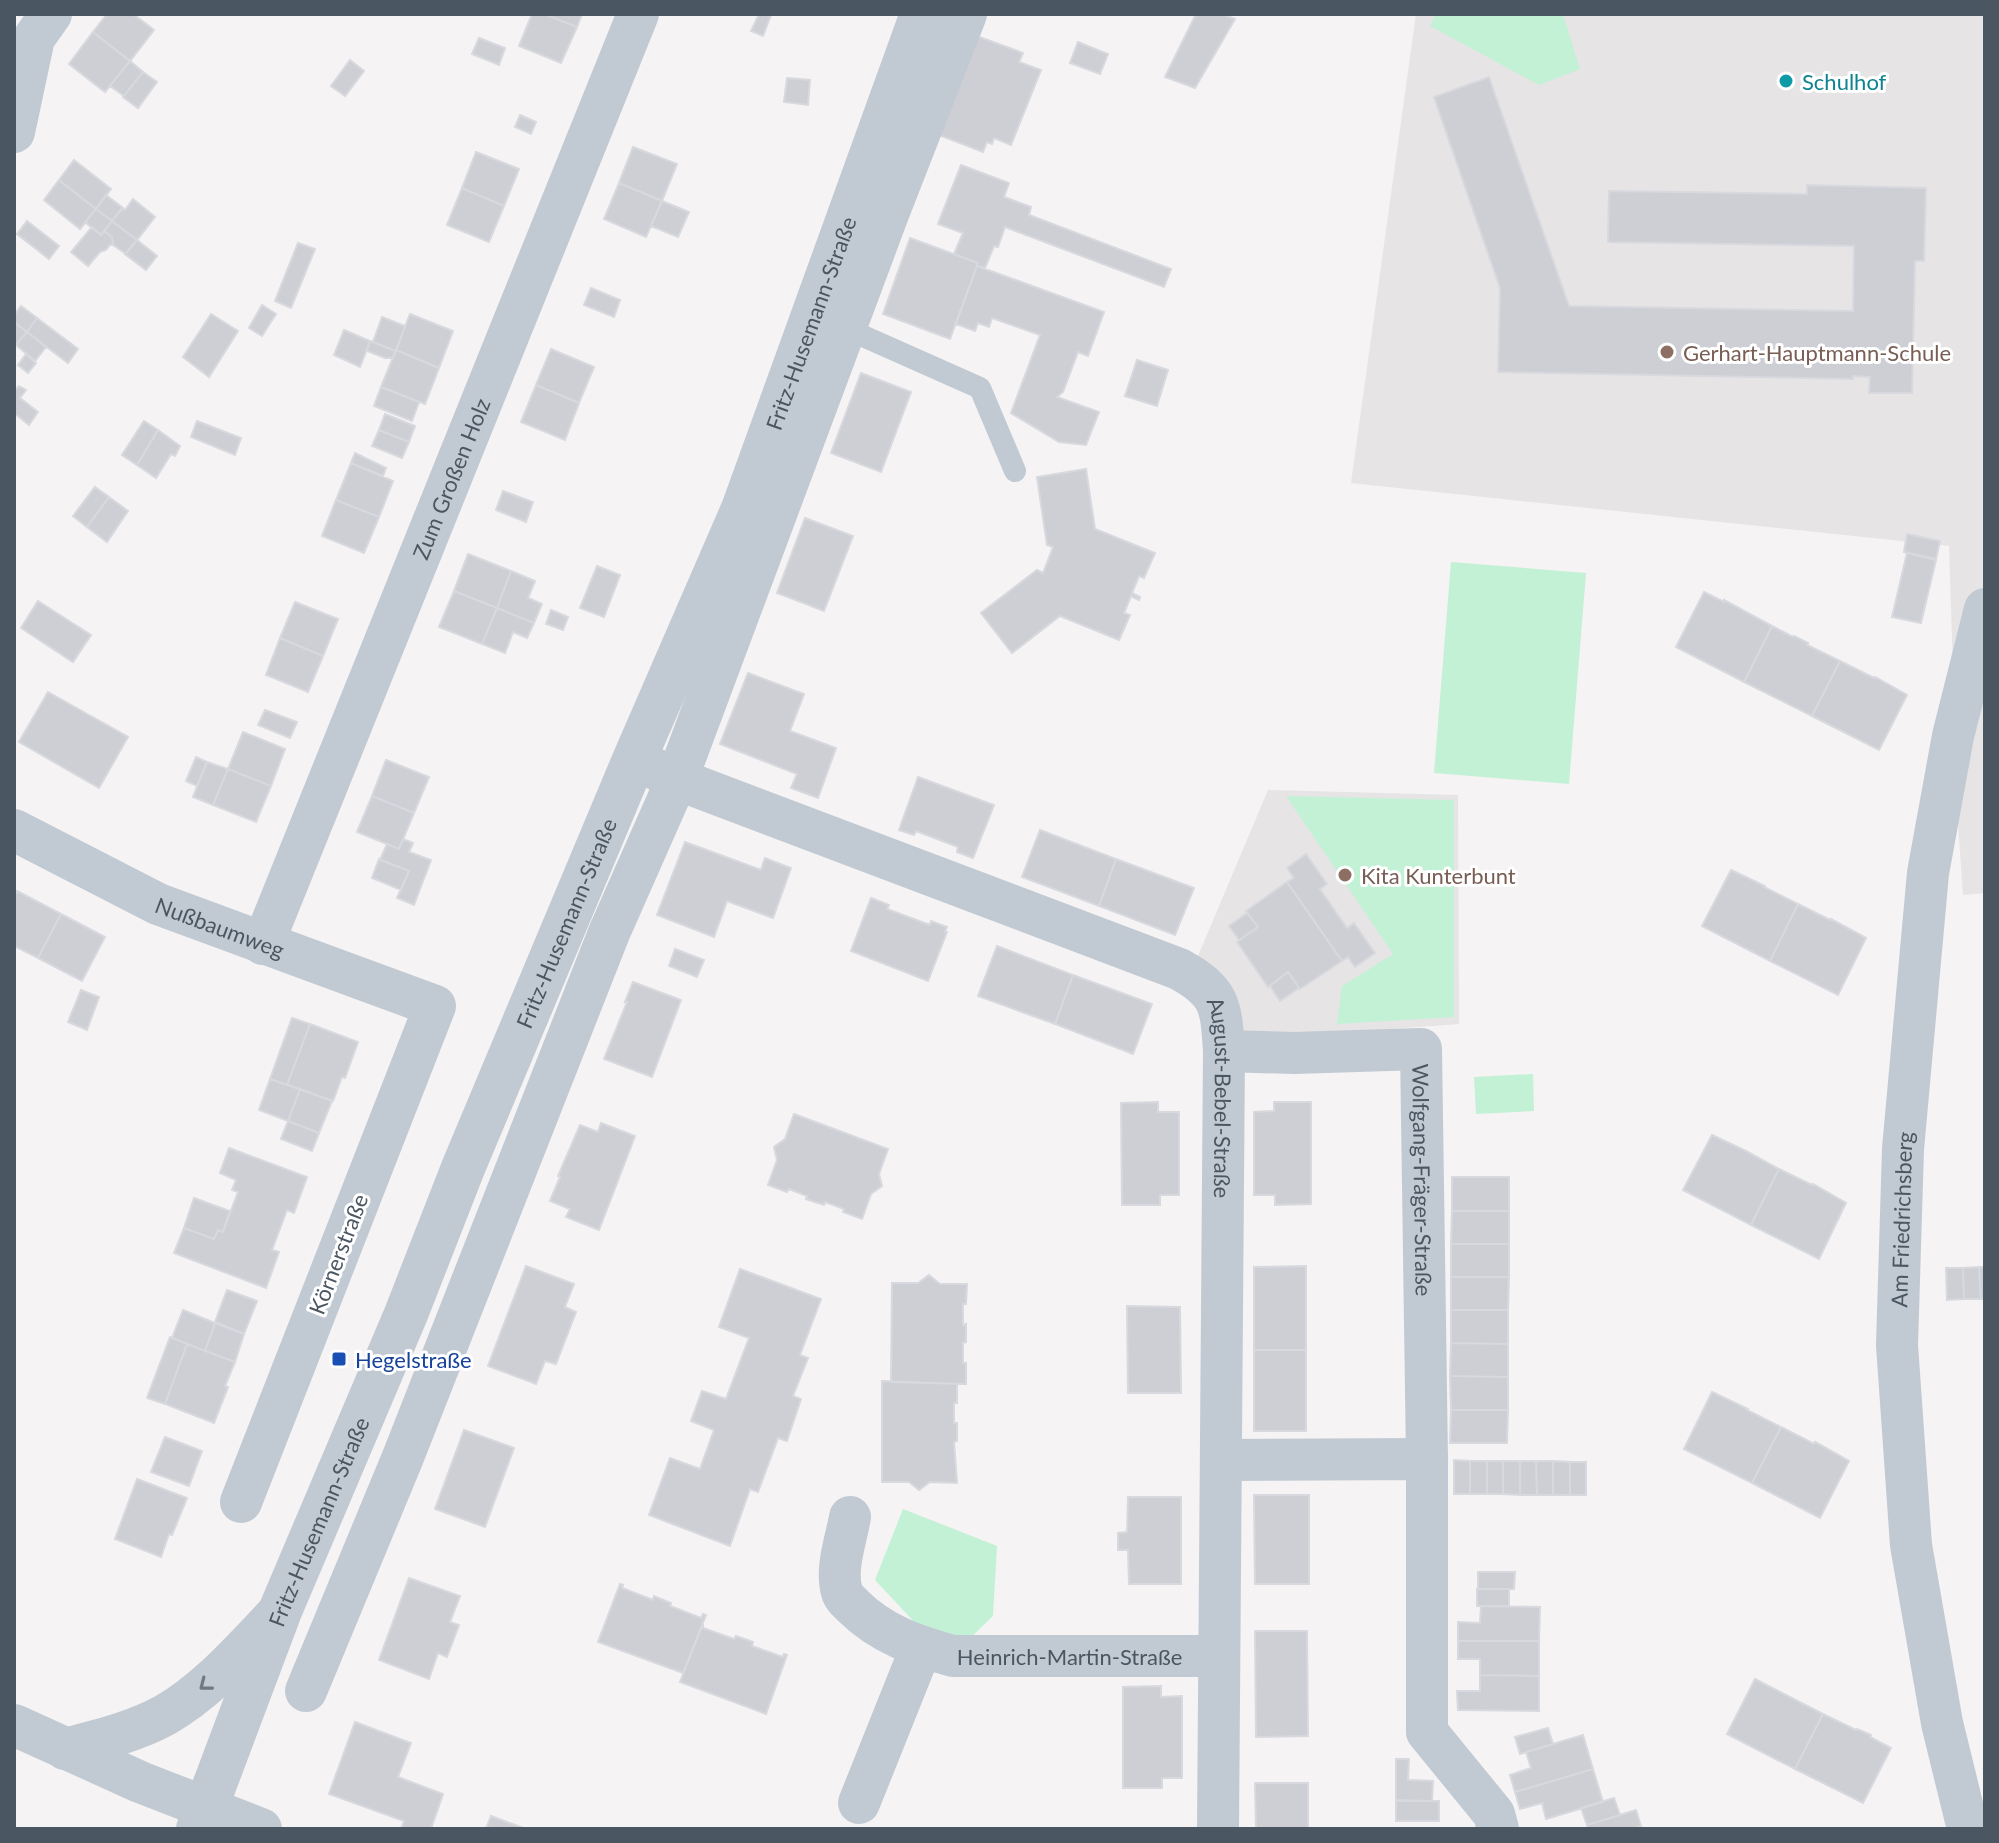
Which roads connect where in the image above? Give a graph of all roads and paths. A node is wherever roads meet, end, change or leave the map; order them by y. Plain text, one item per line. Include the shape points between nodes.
1 (51, 14) edge
2 (638, 14) edge
3 (922, 14) edge
4 (966, 14) edge
5 (14, 132) edge
6 (845, 328) junction
7 (1015, 471) dead end
8 (1985, 609) edge
9 (634, 760) junction
10 (677, 779) junction
11 (14, 830) edge
12 (263, 944) junction
13 (435, 1006) joint
14 (1224, 1051) junction
15 (1427, 1459) junction
16 (1221, 1460) junction
17 (241, 1502) dead end
18 (850, 1517) dead end
19 (280, 1611) junction
20 (921, 1648) junction
21 (1218, 1656) junction
22 (306, 1691) dead end
23 (14, 1725) edge
24 (65, 1749) junction
25 (859, 1803) dead end
26 (202, 1818) edge
27 (261, 1829) edge
28 (1218, 1829) edge
29 (1498, 1829) edge
30 (1968, 1829) edge

1 - 5 street via 34,38
2 - 12 street, Zum Großen Holz
3 - 9 street, Fritz-Husemann-Straße via 743,509
4 - 6 street, Fritz-Husemann-Straße
6 - 7 lane via 980,388
6 - 10 street, Fritz-Husemann-Straße
8 - 30 street, Am Friedrichsberg via 1953,736 1928,873 1903,1149 1897,1345 1911,1545 1942,1723
9 - 10 street, August-Bebel-Straße
9 - 19 street, Fritz-Husemann-Straße
10 - 14 street, August-Bebel-Straße via 1179,969 1210,991 1222,1012
10 - 22 street, Fritz-Husemann-Straße via 609,933
11 - 12 street, Nußbaumweg via 158,904
12 - 13 street, Nußbaumweg
13 - 17 street, Körnerstraße
14 - 15 street, Wolfgang-Fräger-Straße via 1421,1049
14 - 16 street, August-Bebel-Straße
15 - 16 street
15 - 29 street, Wolfgang-Fräger-Straße via 1427,1732 1494,1814
16 - 21 street, August-Bebel-Straße
18 - 20 street, Heinrich-Martin-Straße via 840,1572 842,1594 864,1617
19 -> 24 street via 214,1678 165,1715 120,1735
19 - 26 street, Fritz-Husemann-Straße
20 - 21 street, Heinrich-Martin-Straße via 953,1656
20 - 25 street
21 - 28 street, August-Bebel-Straße
23 - 24 street
24 - 26 street via 140,1782
26 - 27 street

